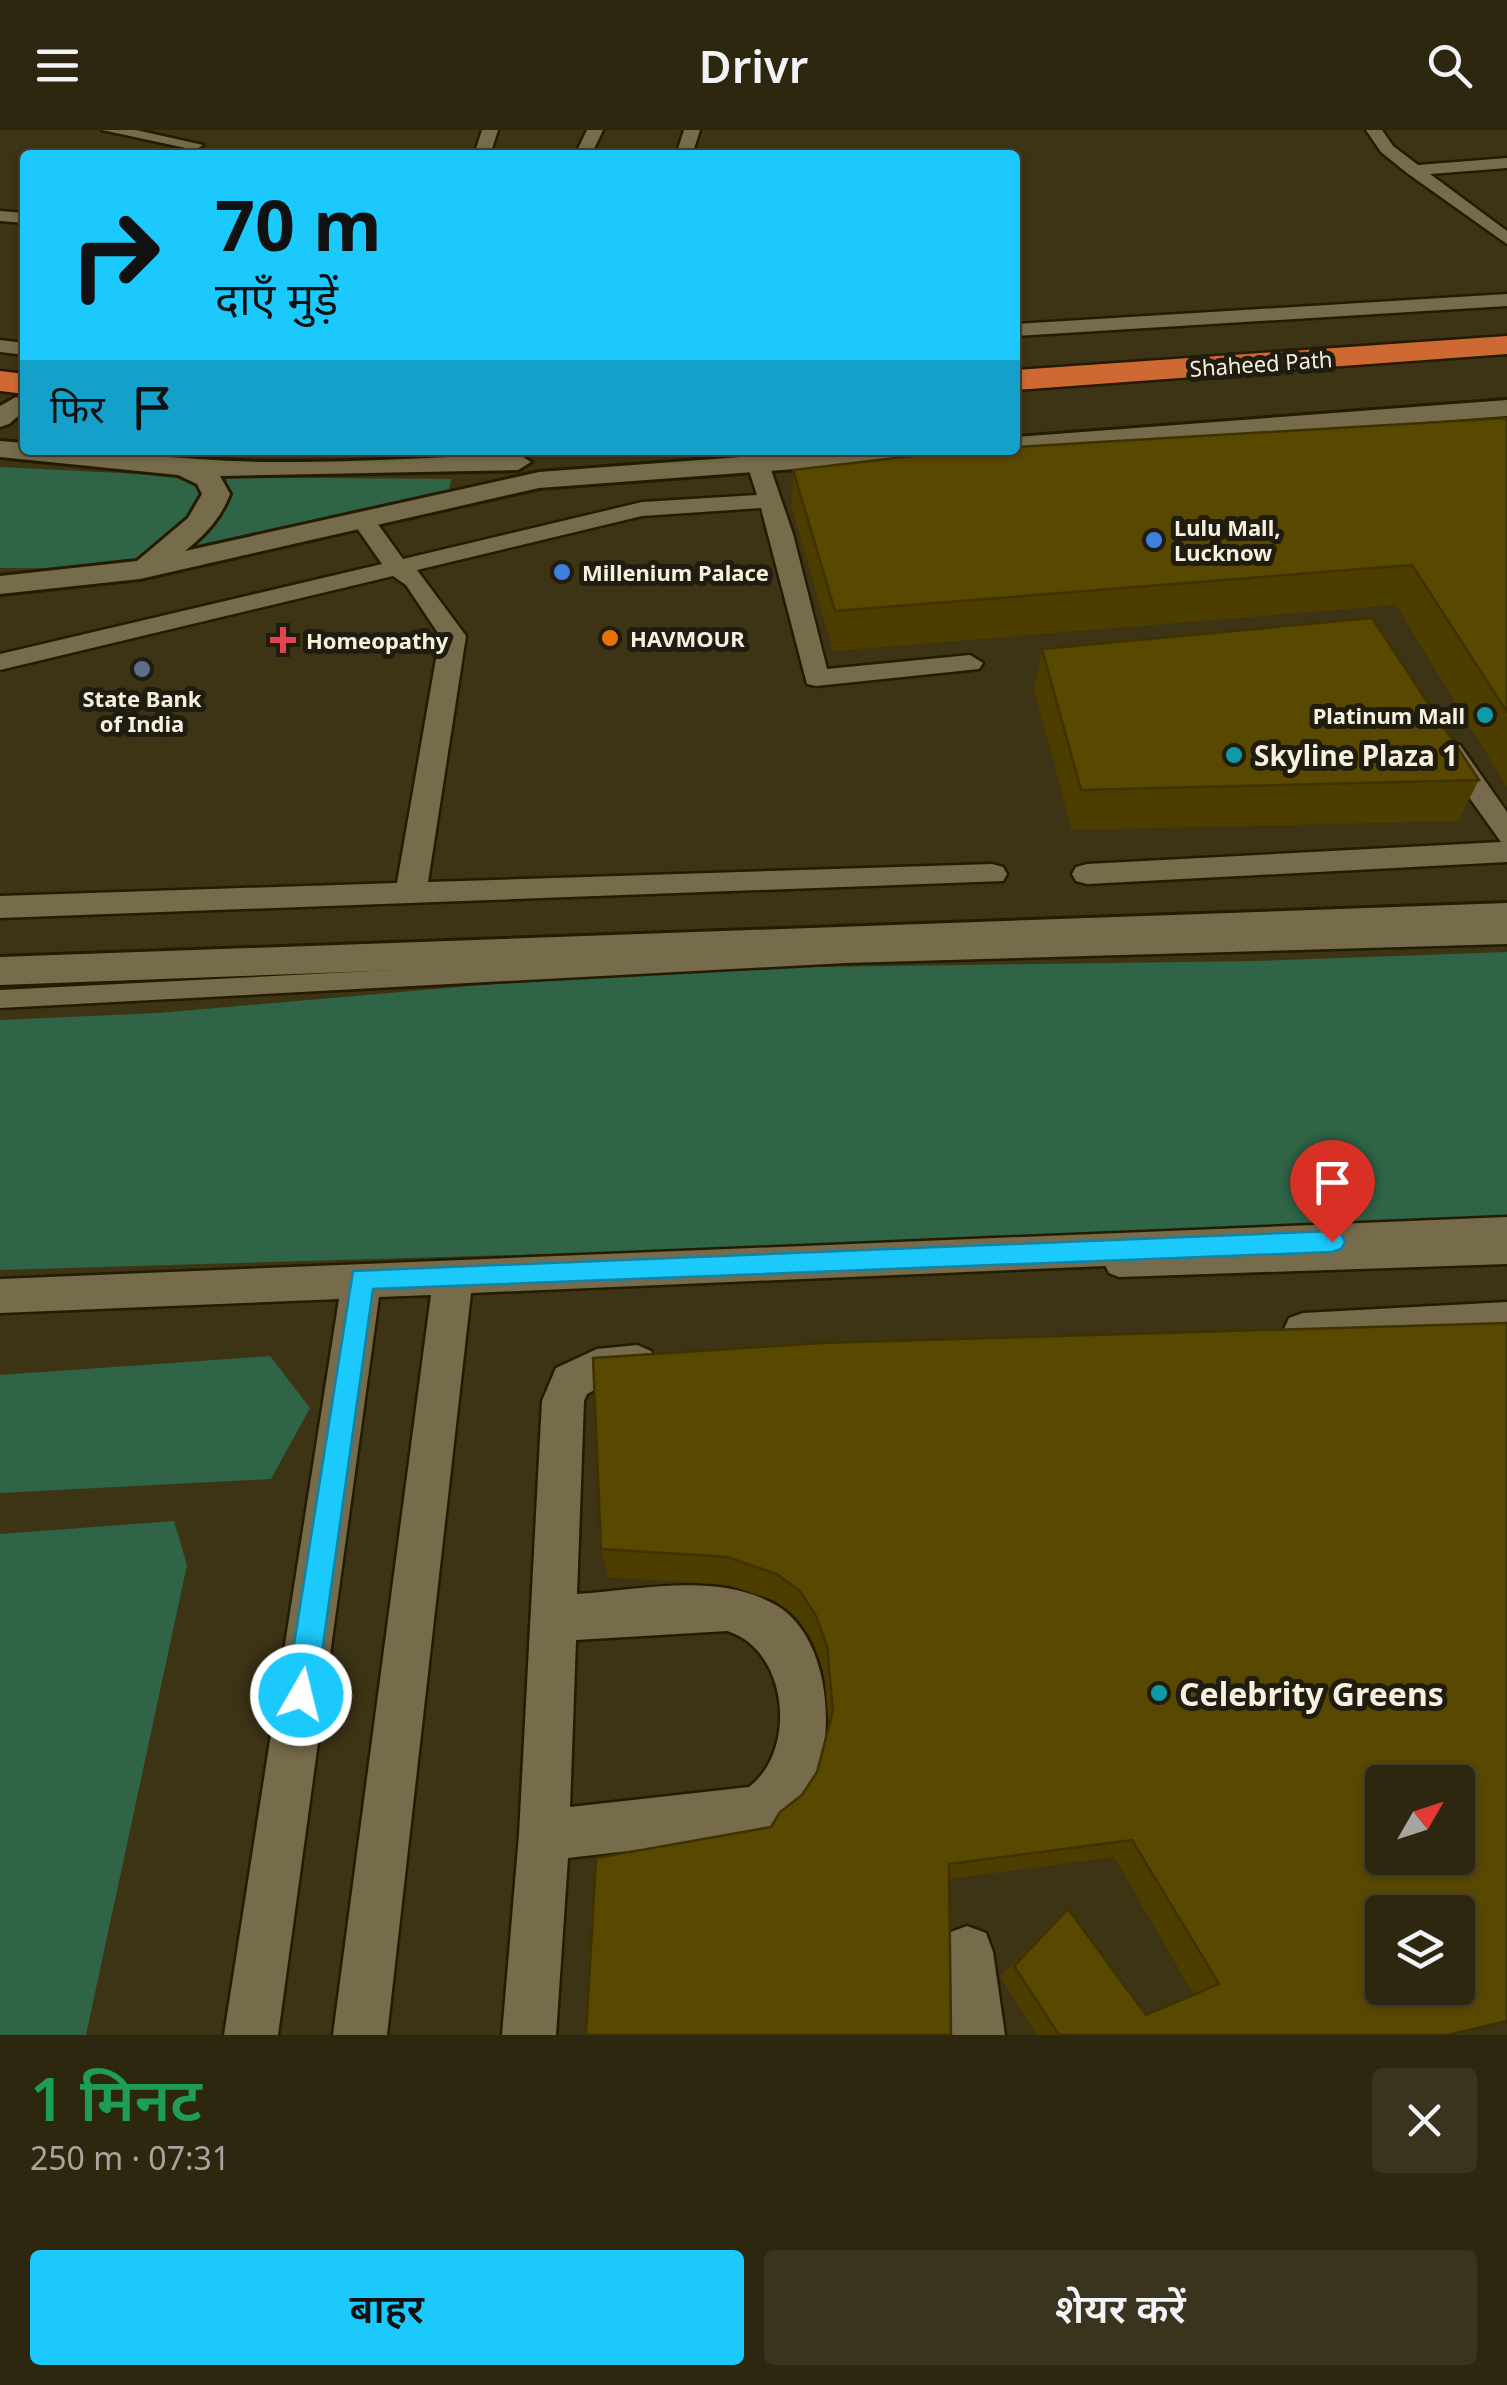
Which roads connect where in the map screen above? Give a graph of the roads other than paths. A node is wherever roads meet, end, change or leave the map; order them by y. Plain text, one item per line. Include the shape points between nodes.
1 (110, 130) edge
2 (1374, 130) edge
3 (195, 146) dead end
4 (1507, 163) edge
5 (1413, 170) junction
6 (1507, 239) edge
7 (1507, 300) edge
8 (1507, 329) edge
9 (1020, 330) edge
10 (1507, 345) edge
11 (1020, 363) edge
12 (1020, 380) edge
13 (1507, 385) edge
14 (1507, 408) edge
15 (1020, 421) edge
16 (1020, 444) edge
17 (63, 455) edge
18 (599, 455) edge
19 (876, 455) edge
20 (758, 464) junction
21 (184, 468) junction
22 (770, 501) junction
23 (364, 521) junction
24 (396, 566) junction
25 (140, 570) junction
26 (0, 585) edge
27 (0, 662) edge
28 (970, 663) dead end
29 (1430, 722) edge
30 (1507, 834) edge
31 (1507, 852) edge
32 (992, 874) dead end
33 (1086, 874) dead end
34 (411, 892) junction
35 (0, 906) edge
36 (1507, 916) edge
37 (1507, 936) edge
38 (0, 971) edge
39 (0, 998) edge
40 (1507, 1233) edge
41 (1507, 1252) edge
42 (454, 1277) junction
43 (362, 1279) junction
44 (0, 1296) edge
45 (0, 1310) edge
46 (1507, 1320) edge
47 (1268, 1333) edge
48 (669, 1362) edge
49 (553, 1618) junction
50 (544, 1834) junction
51 (967, 1952) dead end
52 (252, 2035) edge
53 (360, 2035) edge
54 (529, 2035) edge
55 (978, 2035) edge

1 - 3 street
2 - 5 street via 1386,150
4 - 5 street
5 - 6 street
7 - 9 street
8 - 11 highway, Shaheed Path
10 - 12 highway, Shaheed Path
13 - 15 street
14 - 16 street
17 - 21 street
18 - 21 street via 462,466
19 - 20 street
20 - 22 street
20 - 23 street via 539,480
21 - 25 street via 208,478 216,494 212,508
22 - 24 street via 642,509
22 - 28 street via 816,678
23 - 24 street
23 - 25 street
24 - 27 street
24 - 34 street via 415,580 453,636
25 - 26 street
29 - 30 street
31 - 33 street
32 - 34 street
34 - 35 street
36 - 38 street
37 - 39 street via 846,955
40 - 42 street
41 - 45 street via 469,1286
42 - 43 street
42 - 53 street
43 - 44 street
43 - 52 street
46 - 47 street
48 - 49 street via 598,1368 570,1382
49 - 50 street
49 - 50 street via 727,1608 754,1616 783,1642 800,1688 801,1751 784,1790 758,1811
50 - 54 street
51 - 55 street

